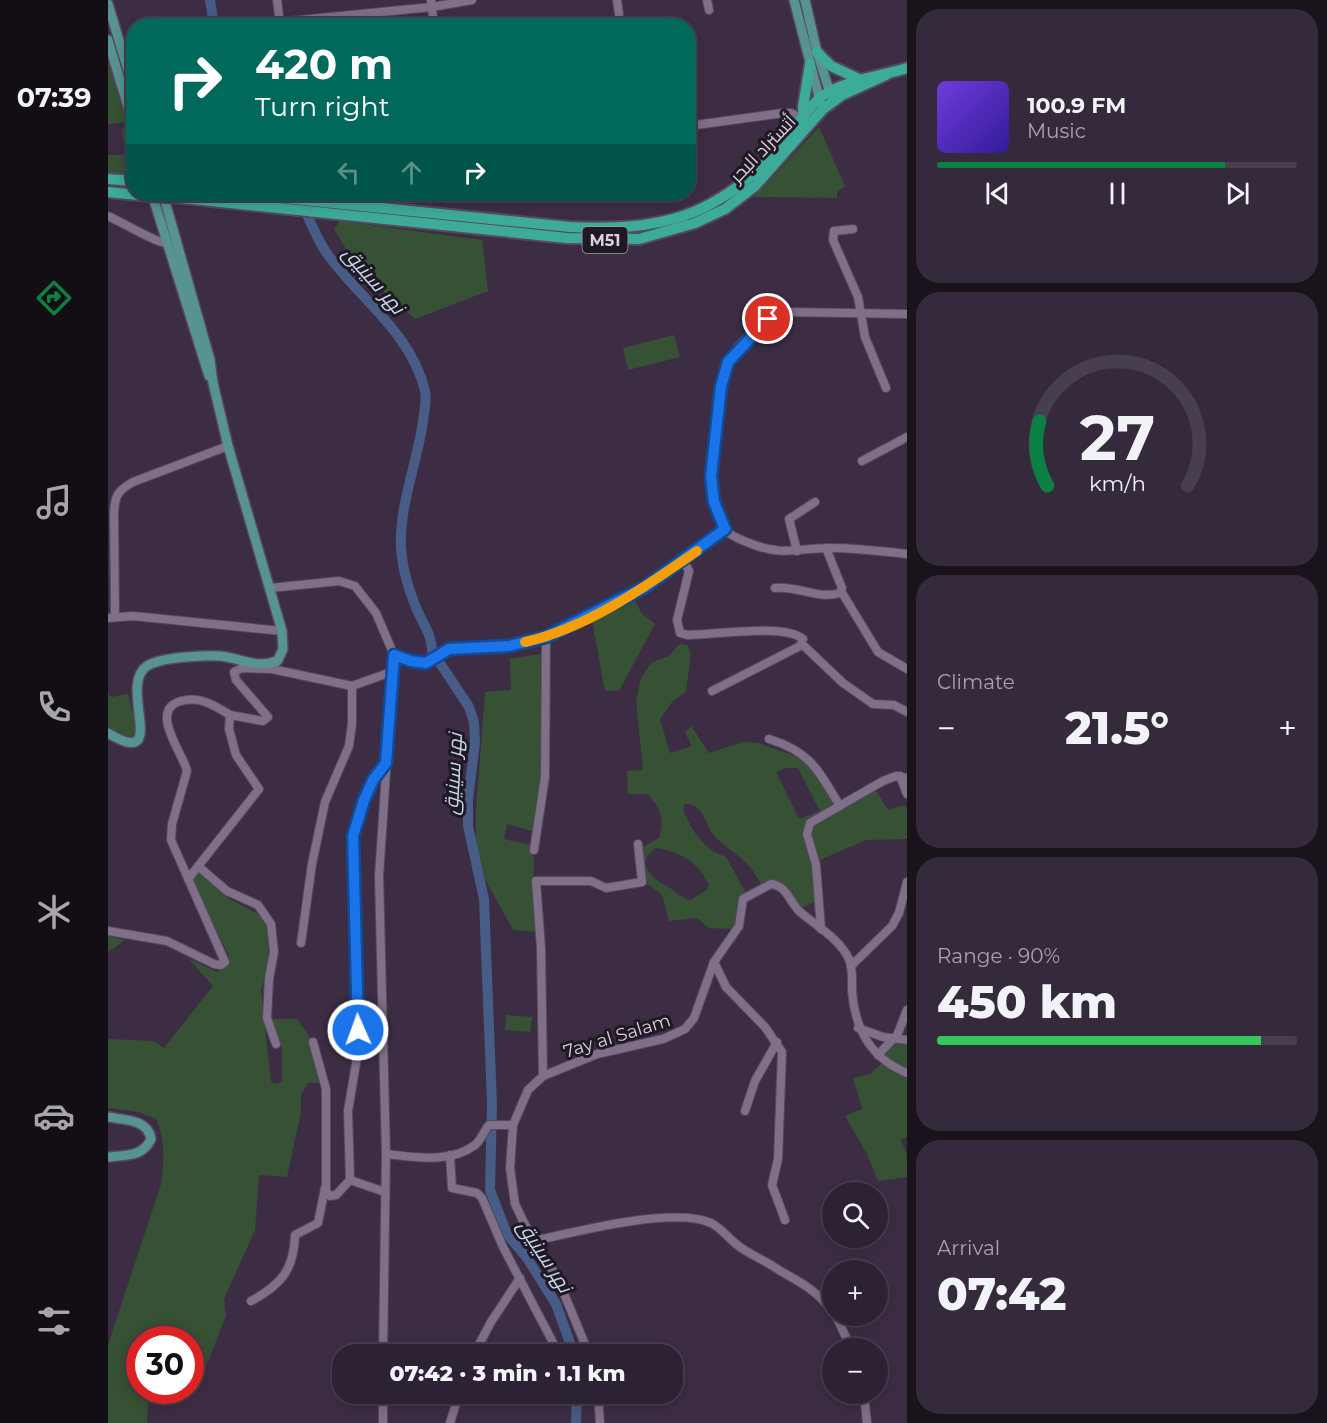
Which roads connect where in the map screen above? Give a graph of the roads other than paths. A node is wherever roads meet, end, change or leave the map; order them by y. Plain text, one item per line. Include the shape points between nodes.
1 (277, 0) edge
2 (472, 0) edge
3 (617, 0) edge
4 (707, 0) edge
5 (794, 0) edge
6 (805, 0) edge
7 (108, 4) edge
8 (431, 4) edge
9 (709, 10) dead end
10 (619, 14) dead end
11 (279, 18) edge
12 (325, 18) edge
13 (108, 40) edge
14 (817, 52) junction
15 (126, 64) edge
16 (810, 64) junction
17 (907, 68) edge
18 (886, 75) junction
19 (861, 80) junction
20 (830, 97) junction
21 (126, 100) edge
22 (820, 105) junction
23 (803, 118) junction
24 (696, 125) edge
25 (108, 179) edge
26 (126, 180) edge
27 (108, 192) edge
28 (126, 194) edge
29 (156, 201) edge
30 (164, 201) edge
31 (206, 201) edge
32 (322, 201) edge
33 (108, 216) edge
34 (167, 228) junction
35 (853, 229) dead end
36 (150, 236) junction
37 (171, 241) junction
38 (860, 311) junction
39 (907, 314) edge
40 (886, 388) dead end
41 (907, 437) edge
42 (228, 446) junction
43 (862, 460) dead end
44 (815, 502) dead end
45 (725, 529) junction
46 (826, 548) junction
47 (797, 551) junction
48 (907, 554) edge
49 (683, 560) junction
50 (270, 588) junction
51 (775, 588) dead end
52 (841, 591) junction
53 (112, 617) edge
54 (282, 631) junction
55 (546, 637) junction
56 (802, 644) junction
57 (394, 655) junction
58 (278, 660) junction
59 (272, 669) junction
60 (907, 669) edge
61 (394, 671) junction
62 (352, 686) junction
63 (712, 691) dead end
64 (907, 712) edge
65 (230, 715) junction
66 (108, 733) edge
67 (769, 739) dead end
68 (386, 763) junction
69 (904, 777) edge
70 (907, 794) edge
71 (840, 806) junction
72 (638, 844) dead end
73 (534, 850) dead end
74 (198, 866) junction
75 (188, 879) junction
76 (907, 882) edge
77 (821, 929) junction
78 (108, 931) edge
79 (301, 944) dead end
80 (714, 962) junction
81 (851, 966) junction
82 (907, 1010) edge
83 (858, 1028) junction
84 (894, 1039) junction
85 (907, 1040) edge
86 (313, 1042) dead end
87 (777, 1042) junction
88 (276, 1044) dead end
89 (878, 1055) junction
90 (907, 1073) edge
91 (543, 1076) junction
92 (745, 1111) dead end
93 (108, 1117) edge
94 (513, 1125) junction
95 (386, 1154) junction
96 (450, 1155) junction
97 (108, 1157) edge
98 (350, 1180) junction
99 (325, 1188) junction
100 (385, 1192) junction
101 (785, 1220) dead end
102 (534, 1241) junction
103 (520, 1278) junction
104 (822, 1299) edge
105 (251, 1301) dead end
106 (383, 1344) edge
107 (479, 1344) edge
108 (554, 1344) edge
109 (585, 1344) edge
110 (383, 1404) edge
111 (456, 1404) edge
112 (599, 1404) edge
113 (865, 1404) edge
114 (383, 1423) edge
115 (450, 1423) edge
116 (600, 1423) edge
117 (867, 1423) edge

1 - 11 street
2 - 8 street
3 - 10 street
4 - 9 street
5 - 16 main road
6 - 14 main road
7 - 15 main road
8 - 12 street
13 - 21 main road
14 - 19 highway via 843,73
14 - 20 main road
16 - 22 main road
16 - 23 highway
17 - 18 highway
18 - 19 highway
18 - 20 highway
19 - 20 highway
20 - 22 highway
22 - 23 highway, أتستراد البحر / M51
22 - 31 highway, أتستراد البحر / M51, bridge via 755,186 695,224 639,239 608,241
23 - 24 street via 783,113
23 - 32 highway, أتستراد البحر / M51 via 758,170 717,201 693,213 646,226 570,226
25 - 26 highway
27 - 28 highway, أتستراد البحر / M51
29 - 34 main road
30 - 34 main road
33 - 36 street
34 - 36 street
34 - 37 main road
35 - 38 street via 834,231 833,240 853,283
36 - 37 street via 157,242
37 - 42 main road via 210,360
38 - 39 street
38 - 40 street via 865,337
38 - 45 street via 775,314 728,362 719,399 711,477 714,502
41 - 43 street
42 - 50 main road
42 - 53 street via 119,490 114,513
44 - 47 street via 789,519
45 - 47 street via 769,551
45 - 49 street
46 - 47 street
46 - 48 street
46 - 52 street
49 - 55 street via 645,587
49 - 56 street via 689,571 677,620 680,633 779,632 798,635
50 - 54 main road
50 - 57 street via 339,581 356,586 376,613
51 - 52 street via 818,594
52 - 60 street via 878,652
53 - 54 street
54 - 58 main road via 284,649
55 - 57 street via 509,646 449,649 419,663
55 - 73 street via 545,777
56 - 63 street
56 - 64 street via 873,704 894,705
57 - 61 street
58 - 59 street
58 - 66 main road via 261,664 219,656 149,665 136,682 140,735 125,742
59 - 62 street
59 - 65 street via 239,668 233,675 267,719
61 - 62 street
61 - 68 street
62 - 79 street via 349,746 325,802
65 - 74 street via 229,729 236,755 259,789
65 - 75 street via 194,699 174,704 168,713 169,731 187,771 171,833
67 - 71 street via 803,753 818,767
68 - 95 street via 379,919
68 - 98 street via 373,780 353,836 359,1046 347,1124
69 - 70 street
69 - 71 street via 884,781
71 - 77 street via 810,823 807,829 816,865
72 - 91 street via 642,882 606,888 591,881 536,881
74 - 75 street
74 - 88 street via 227,891 258,905 271,924 274,952 267,1011
75 - 78 street via 225,957 224,964 207,961 166,940
76 - 81 street via 892,926
77 - 80 street, 7ay al Salam via 798,910 783,889 767,884 743,899 739,926
77 - 81 street, 7ay al Salam via 846,954
80 - 87 street via 726,987
80 - 91 street, 7ay al Salam via 694,1018 685,1029 663,1039 597,1054
81 - 83 street, 7ay al Salam
82 - 84 street
83 - 84 street
83 - 89 street
84 - 85 street
84 - 89 street
86 - 99 street via 326,1089
87 - 92 street via 755,1081
87 - 101 street via 783,1069 778,1159 772,1185
89 - 90 street
91 - 94 street, 7ay al Salam via 528,1090
93 - 97 main road via 141,1124 148,1129 151,1139 140,1152
94 - 96 street via 489,1125 475,1145
94 - 102 street, 7ay al Salam via 511,1185 520,1217
95 - 96 street via 428,1158
95 - 100 street
96 - 103 street via 452,1188 477,1193 482,1198
98 - 99 street via 336,1196 327,1194
98 - 100 street
99 - 105 street via 318,1223 295,1235 284,1277 277,1286
100 - 106 street
102 - 104 street via 618,1224 698,1219 719,1228 744,1250 814,1289
102 - 109 street, 7ay al Salam via 563,1290
103 - 107 street
103 - 108 street
110 - 114 street
111 - 115 street
112 - 116 street
113 - 117 street

